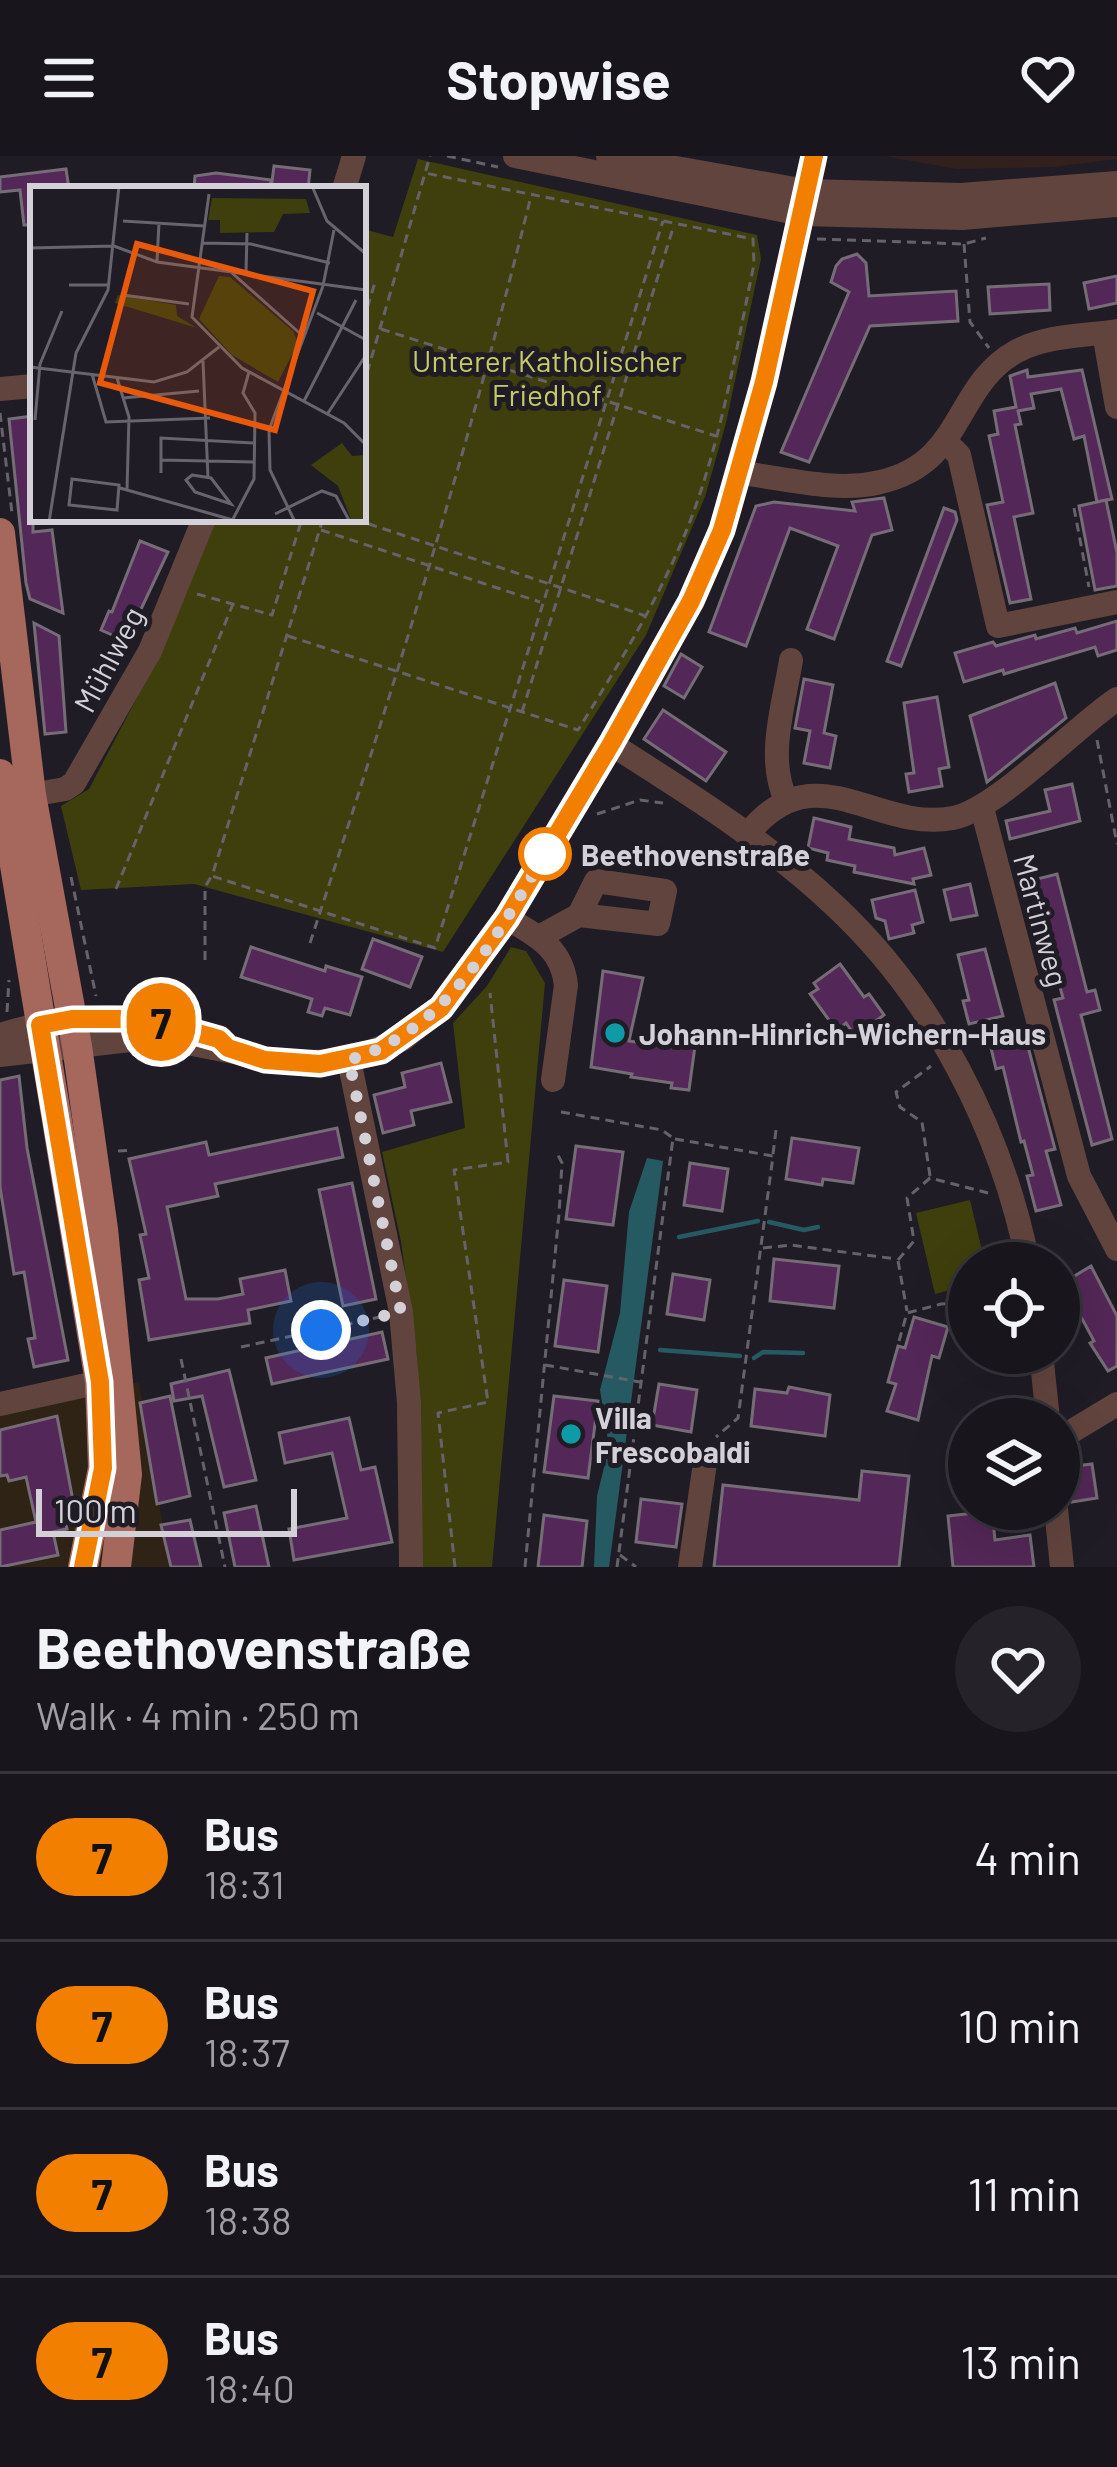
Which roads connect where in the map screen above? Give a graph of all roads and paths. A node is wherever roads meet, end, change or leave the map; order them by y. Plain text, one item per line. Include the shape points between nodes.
1 (354, 156) edge
2 (430, 156) edge
3 (515, 156) edge
4 (608, 156) edge
5 (814, 156) edge
6 (425, 172) junction
7 (1117, 183) edge
8 (345, 186) edge
9 (532, 194) junction
10 (804, 202) junction
11 (1117, 206) edge
12 (962, 218) junction
13 (663, 221) junction
14 (674, 224) junction
15 (376, 279) dead end
16 (366, 312) edge
17 (381, 329) junction
18 (1110, 332) edge
19 (490, 362) junction
20 (1000, 363) junction
21 (366, 377) edge
22 (30, 386) edge
23 (0, 389) edge
24 (606, 402) junction
25 (618, 405) junction
26 (1117, 407) edge
27 (717, 437) junction
28 (946, 442) junction
29 (741, 473) junction
30 (1074, 508) dead end
31 (204, 522) edge
32 (301, 522) edge
33 (321, 522) edge
34 (363, 522) edge
35 (319, 530) junction
36 (0, 533) edge
37 (437, 546) junction
38 (430, 568) junction
39 (549, 585) junction
40 (178, 589) junction
41 (560, 589) junction
42 (543, 603) junction
43 (233, 604) junction
44 (1105, 604) edge
45 (648, 616) junction
46 (286, 636) junction
47 (791, 660) dead end
48 (395, 672) junction
49 (1117, 699) edge
50 (510, 708) junction
51 (522, 712) junction
52 (1093, 715) junction
53 (611, 744) junction
54 (0, 774) edge
55 (31, 795) junction
56 (786, 800) junction
57 (700, 801) junction
58 (982, 808) junction
59 (566, 819) junction
60 (748, 835) junction
61 (1117, 844) edge
62 (212, 876) junction
63 (116, 889) dead end
64 (320, 910) junction
65 (579, 915) dead end
66 (507, 918) junction
67 (539, 937) junction
68 (310, 943) dead end
69 (205, 960) dead end
70 (490, 993) dead end
71 (75, 1032) junction
72 (0, 1035) edge
73 (42, 1037) junction
74 (949, 1053) junction
75 (0, 1055) edge
76 (349, 1060) junction
77 (553, 1080) dead end
78 (561, 1112) dead end
79 (776, 1130) dead end
80 (674, 1138) junction
81 (133, 1150) dead end
82 (556, 1150) dead end
83 (116, 1151) dead end
84 (772, 1156) junction
85 (930, 1178) junction
86 (1009, 1188) junction
87 (1023, 1242) edge
88 (761, 1248) junction
89 (1117, 1249) edge
90 (898, 1259) junction
91 (948, 1304) edge
92 (401, 1312) junction
93 (907, 1313) junction
94 (899, 1341) dead end
95 (241, 1347) dead end
96 (181, 1359) dead end
97 (544, 1365) junction
98 (100, 1382) junction
99 (642, 1382) junction
100 (0, 1404) edge
101 (1117, 1404) edge
102 (1080, 1426) edge
103 (706, 1456) joint
104 (1058, 1530) edge
105 (619, 1554) junction
106 (83, 1567) edge
107 (116, 1567) edge
108 (225, 1567) edge
109 (411, 1567) edge
110 (455, 1567) edge
111 (525, 1567) edge
112 (617, 1567) edge
113 (635, 1567) edge
114 (690, 1567) edge
115 (1062, 1567) edge

1 - 8 street
2 - 6 path
3 - 10 street
4 - 10 street
5 - 10 street
6 - 9 path
6 - 17 path
7 - 10 street
9 - 13 path
9 - 19 path
10 - 12 street
10 - 29 street
11 - 12 street
12 - 20 path via 970,322
13 - 14 path
13 - 24 path
14 - 25 path
14 - 27 path via 753,239
15 - 16 path
17 - 19 path
17 - 21 path
18 - 20 street via 1035,343
18 - 26 street
19 - 24 path
19 - 37 path
20 - 28 street
22 - 23 street
24 - 25 path
24 - 39 path
25 - 27 path
25 - 41 path
27 - 45 path
28 - 29 street via 930,460 876,484
28 - 44 street via 959,455 998,626
29 - 53 street via 691,601
30 - 44 path
31 - 40 street, Mühlweg
32 - 43 path via 272,615
33 - 35 path
34 - 37 path
35 - 38 path
35 - 46 path
36 - 55 main road
37 - 38 path
37 - 39 path
38 - 42 path
38 - 48 path
39 - 41 path
39 - 42 path
40 - 43 path
40 - 55 street, Mühlweg via 74,783
41 - 45 path
41 - 51 path
42 - 50 path
43 - 63 path
45 - 51 path via 578,730
46 - 48 path
46 - 62 path
47 - 56 street via 776,761
48 - 50 path
48 - 64 path
49 - 52 street
50 - 51 path
50 - 64 path via 435,948
52 - 58 street
52 - 61 path
53 - 57 street
53 - 59 street
54 - 73 main road
55 - 71 main road
56 - 58 street via 837,795 931,820
56 - 60 street
57 - 59 path via 640,800
57 - 60 street
58 - 89 street, Martinweg via 1079,1176
59 - 66 street
60 - 74 street via 865,936
62 - 64 path
62 - 69 path via 205,887
64 - 68 path
65 - 67 street
66 - 67 street
66 - 76 street via 441,1008 403,1039
67 - 77 street via 565,970
70 - 110 path via 508,1162 454,1170 488,1402 438,1413
71 - 73 street
71 - 76 street via 148,1019 291,1064
71 - 107 main road via 127,1474
72 - 73 street
73 - 75 street
73 - 98 main road
74 - 85 path via 896,1092 900,1107 922,1122
74 - 86 street
76 - 92 street
78 - 80 path
79 - 84 path
80 - 84 path
80 - 99 path
81 - 83 path
82 - 97 path via 562,1163
84 - 88 path
85 - 86 path via 983,1194
85 - 90 path via 907,1198 914,1241
86 - 87 street
88 - 90 path
88 - 103 path via 738,1418 708,1444
90 - 93 path
91 - 93 path
92 - 95 path
92 - 109 street
93 - 94 path
96 - 108 path
97 - 99 path
97 - 111 path
98 - 100 street
98 - 106 main road via 103,1468
99 - 105 path
101 - 102 street
103 - 114 street
104 - 115 street
105 - 112 path
105 - 113 path

